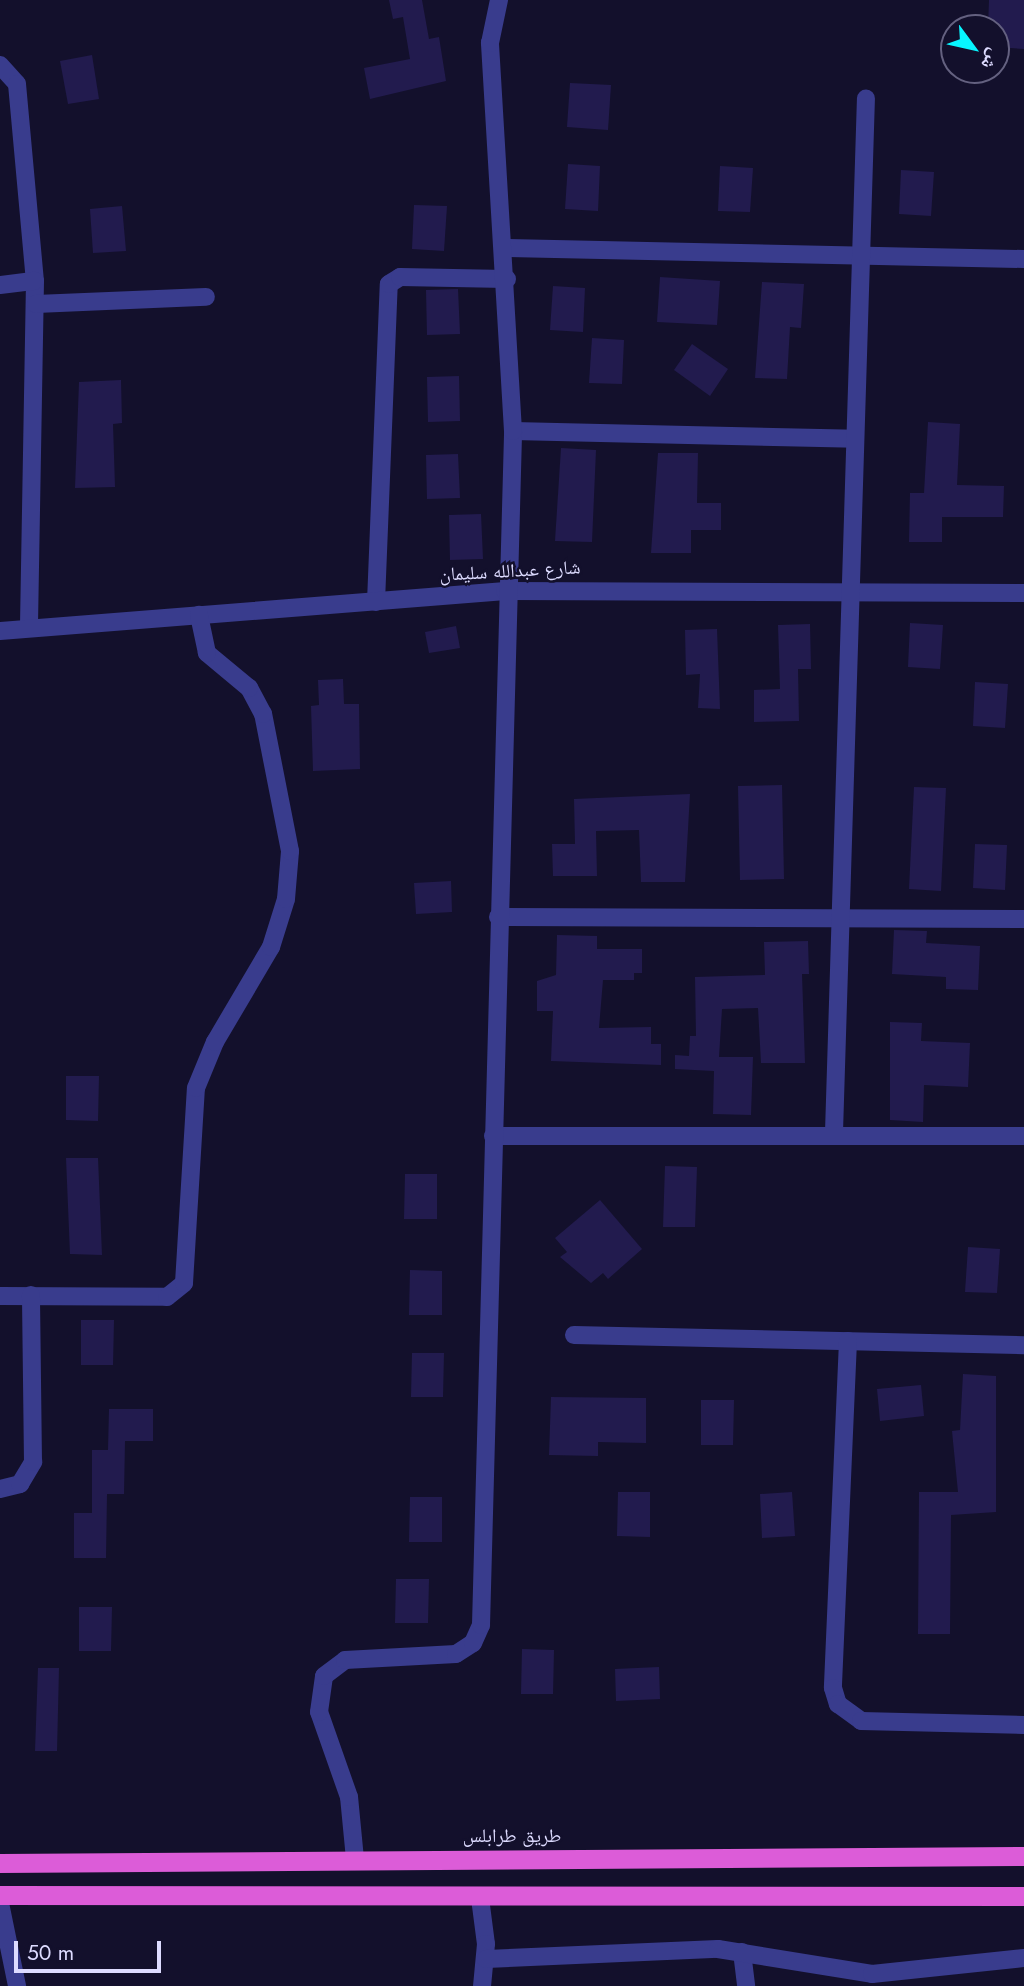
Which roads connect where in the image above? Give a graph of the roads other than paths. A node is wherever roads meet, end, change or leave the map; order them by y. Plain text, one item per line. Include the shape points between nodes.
1 (499, 0) edge
2 (0, 65) edge
3 (866, 98) dead end
4 (506, 248) junction
5 (861, 255) junction
6 (1024, 259) edge
7 (508, 279) junction
8 (35, 281) junction
9 (0, 285) edge
10 (206, 297) dead end
11 (36, 304) junction
12 (513, 431) junction
13 (855, 439) junction
14 (505, 591) junction
15 (851, 592) junction
16 (1024, 593) edge
17 (376, 603) junction
18 (199, 615) junction
19 (29, 628) junction
20 (0, 631) edge
21 (498, 917) junction
22 (844, 917) junction
23 (1024, 919) edge
24 (834, 1132) junction
25 (493, 1136) junction
26 (1024, 1136) edge
27 (31, 1295) junction
28 (0, 1296) edge
29 (574, 1335) dead end
30 (848, 1341) junction
31 (1024, 1345) edge
32 (0, 1489) edge
33 (1024, 1725) edge
34 (1024, 1856) edge
35 (355, 1859) junction
36 (0, 1863) edge
37 (0, 1895) edge
38 (1024, 1896) edge
39 (480, 1898) junction
40 (0, 1903) edge
41 (742, 1952) junction
42 (1024, 1958) edge
43 (486, 1959) junction
44 (17, 1986) edge
45 (482, 1986) edge
46 (746, 1986) edge

1 - 4 street via 490,43
2 - 8 street via 17,84
3 - 5 street
4 - 5 street
4 - 7 street
5 - 6 street
5 - 13 street
7 - 12 street
7 - 17 street via 400,277 389,285
8 - 9 street
8 - 11 street
10 - 11 street
11 - 19 street
12 - 13 street
12 - 14 street
13 - 15 street
14 - 15 street, شارع عبدالله سليمان
14 - 17 street, شارع عبدالله سليمان
14 - 21 street
15 - 16 street, شارع عبدالله سليمان
15 - 22 street
17 - 18 street, شارع عبدالله سليمان
18 - 19 street, شارع عبدالله سليمان
18 - 27 street via 207,653 249,688 263,713 289,828 286,899 266,958 215,1042 196,1088 190,1121 186,1276 180,1290 167,1297
19 - 20 street, شارع عبدالله سليمان
21 - 22 street
21 - 25 street
22 - 23 street
22 - 24 street
24 - 25 street
24 - 26 street
25 - 35 street via 481,1625 473,1643 456,1654 345,1660 324,1676 319,1712 349,1797
27 - 28 street
27 - 32 street via 33,1462 20,1484
29 - 30 street
30 - 31 street
30 - 33 street via 833,1688 838,1704 861,1721
34 - 35 highway, طريق طرابلس
35 - 36 highway, طريق طرابلس
37 - 39 highway
38 - 39 highway
39 - 43 street
40 - 44 street
41 - 42 street via 872,1974
41 - 43 street
41 - 46 street
43 - 45 street

